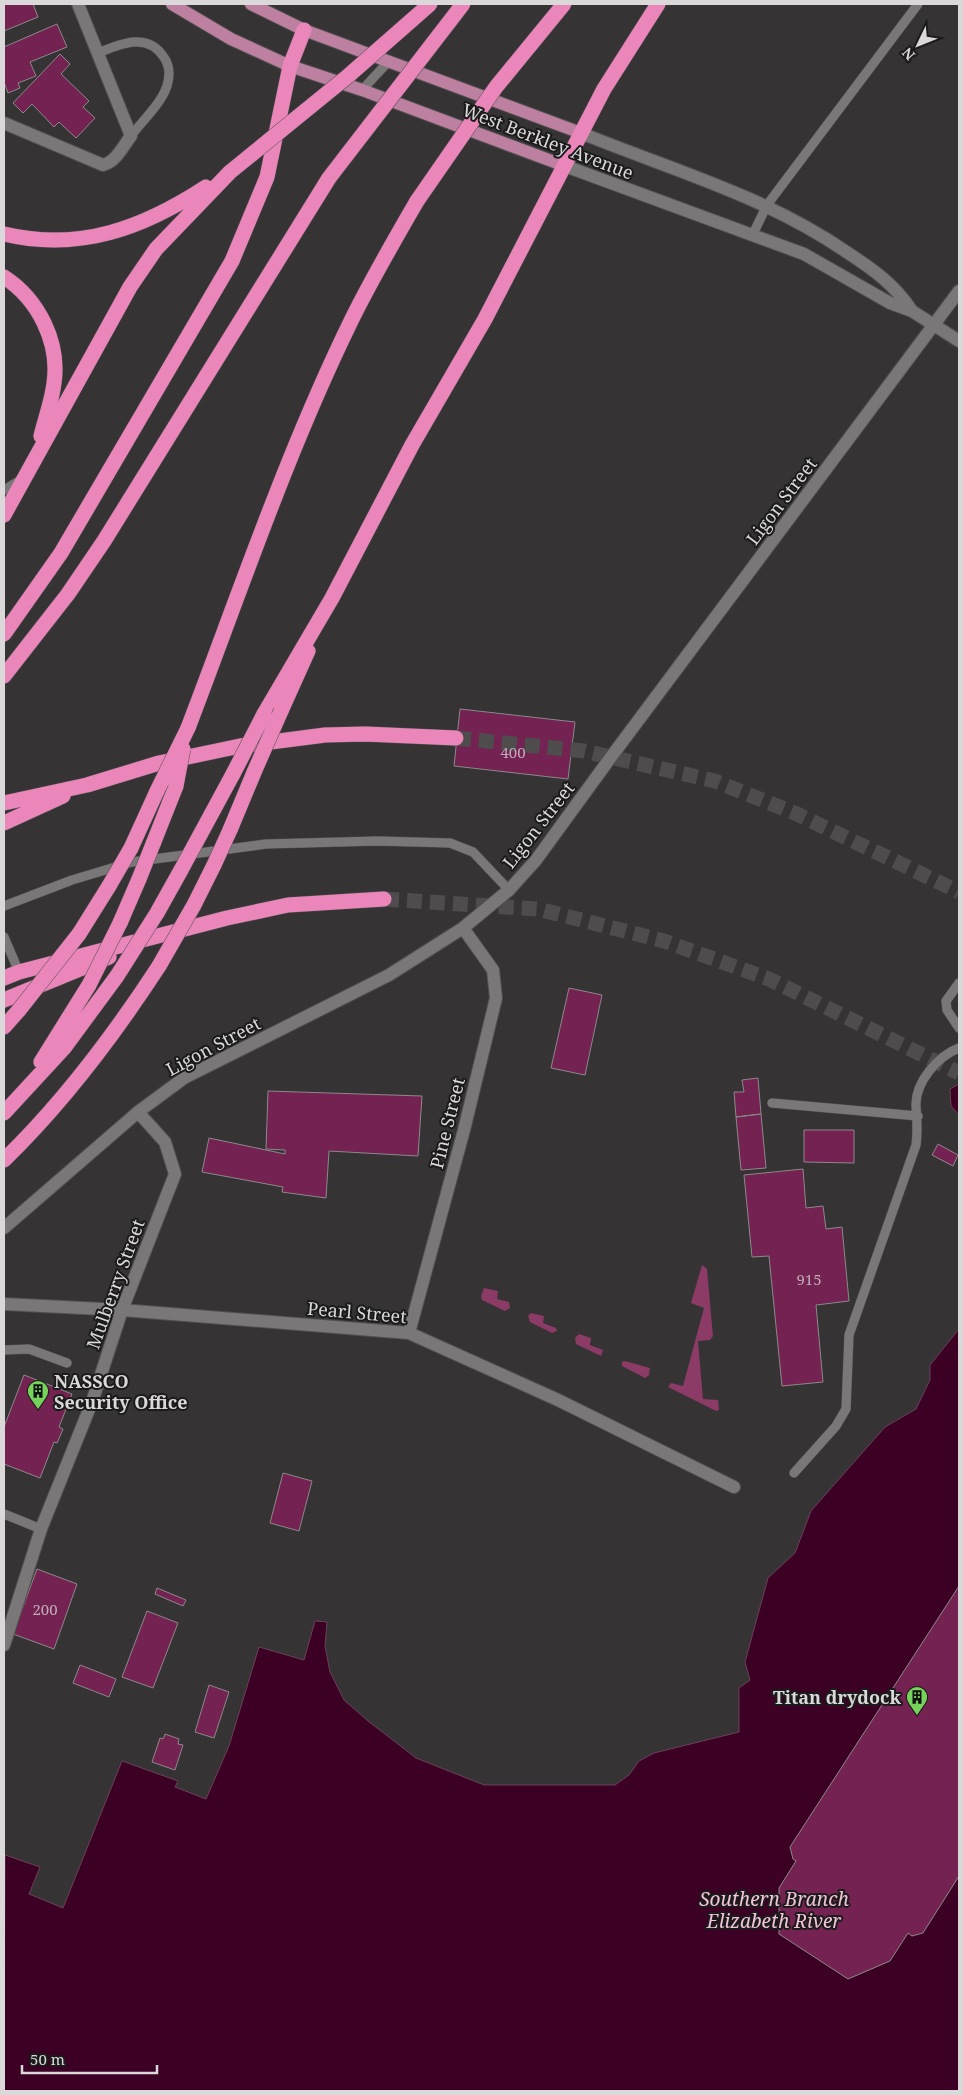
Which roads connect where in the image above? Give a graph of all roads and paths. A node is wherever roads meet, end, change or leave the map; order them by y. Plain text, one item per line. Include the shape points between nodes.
1 (78, 4) edge
2 (172, 4) edge
3 (251, 4) edge
4 (430, 4) edge
5 (463, 4) edge
6 (564, 4) edge
7 (658, 4) edge
8 (918, 4) edge
9 (304, 30) junction
10 (98, 53) junction
11 (388, 62) junction
12 (290, 66) junction
13 (362, 90) junction
14 (4, 123) edge
15 (580, 133) junction
16 (131, 136) junction
17 (565, 166) junction
18 (230, 172) junction
19 (766, 205) junction
20 (4, 234) edge
21 (752, 234) junction
22 (4, 276) edge
23 (959, 291) edge
24 (912, 311) junction
25 (935, 325) junction
26 (959, 341) edge
27 (36, 456) junction
28 (26, 476) junction
29 (4, 490) edge
30 (4, 515) edge
31 (332, 598) junction
32 (4, 634) edge
33 (4, 676) edge
34 (188, 728) junction
35 (456, 738) tunnel mouth
36 (87, 785) junction
37 (4, 803) edge
38 (4, 823) edge
39 (509, 890) junction
40 (384, 899) tunnel mouth
41 (4, 906) edge
42 (462, 928) junction
43 (170, 932) junction
44 (4, 937) edge
45 (19, 972) junction
46 (4, 978) edge
47 (959, 983) edge
48 (4, 1000) edge
49 (4, 1027) edge
50 (959, 1028) edge
51 (959, 1048) edge
52 (18, 1096) junction
53 (772, 1103) dead end
54 (138, 1112) junction
55 (4, 1113) edge
56 (918, 1116) junction
57 (4, 1160) edge
58 (4, 1228) edge
59 (4, 1304) edge
60 (122, 1310) junction
61 (409, 1333) junction
62 (4, 1350) edge
63 (67, 1363) dead end
64 (794, 1473) dead end
65 (734, 1487) dead end
66 (4, 1514) edge
67 (41, 1529) junction
68 (4, 1645) edge

1 - 10 street
2 - 12 main road, West Berkley Avenue via 231,39
3 - 9 main road, West Berkley Avenue
4 - 18 highway, bridge
5 - 33 highway, bridge via 329,178 104,541 68,594
6 - 34 highway, bridge via 496,87 417,202 365,293 314,405
7 - 15 highway
8 - 19 lane
9 - 11 main road, West Berkley Avenue
9 - 12 highway
10 - 16 street
10 - 16 lane via 128,42 145,42 159,51 168,64 166,88
11 - 13 lane
11 - 15 main road, West Berkley Avenue
12 - 13 main road, West Berkley Avenue
12 - 32 highway via 267,178 232,261 61,553
13 - 17 main road, West Berkley Avenue
14 - 16 street via 103,165 109,164
15 - 17 highway
15 - 19 street, West Berkley Avenue
17 - 21 street, West Berkley Avenue
17 - 31 highway
18 - 20 highway via 172,209 115,233 55,240
18 - 27 highway via 156,249 130,287
19 - 21 lane
19 - 24 street, West Berkley Avenue via 832,242 883,277
21 - 24 street, West Berkley Avenue via 810,257 890,303
22 - 27 highway via 39,313 50,336 55,362 54,383
23 - 25 street, Ligon Street
24 - 25 street, West Berkley Avenue
25 - 26 street, West Berkley Avenue
25 - 39 street, Ligon Street via 536,860
27 - 28 highway
28 - 29 lane
28 - 30 highway
31 - 52 highway, bridge via 264,714 157,913 64,1048
31 - 57 highway, bridge via 214,865 160,966 83,1072
34 - 49 highway, bridge via 131,848 109,886 79,934
34 - 52 highway, bridge via 176,786 120,923 89,985
35 - 36 highway via 365,734 281,740 159,763
36 - 37 highway
36 - 38 highway
39 - 41 lane via 473,852 450,843 378,841 285,844 132,862
39 - 42 street, Ligon Street
40 - 43 highway via 288,906
42 - 54 street, Ligon Street via 389,975 184,1078
42 - 61 street, Pine Street via 493,970 496,998
43 - 45 highway
43 - 48 highway
44 - 45 lane
45 - 46 highway
47 - 50 lane via 946,1002 947,1010
51 - 56 lane via 938,1060 929,1072 918,1092
52 - 55 highway
53 - 56 lane
54 - 58 street, Ligon Street
54 - 60 street, Mulberry Street via 165,1142 175,1174
56 - 64 lane via 916,1145 849,1336 846,1409 836,1426
59 - 60 street, Pearl Street
60 - 61 street, Pearl Street
60 - 67 street, Mulberry Street via 92,1402
61 - 65 street, Pearl Street via 558,1400
62 - 63 lane via 29,1349
66 - 67 lane
67 - 68 street, Mulberry Street

